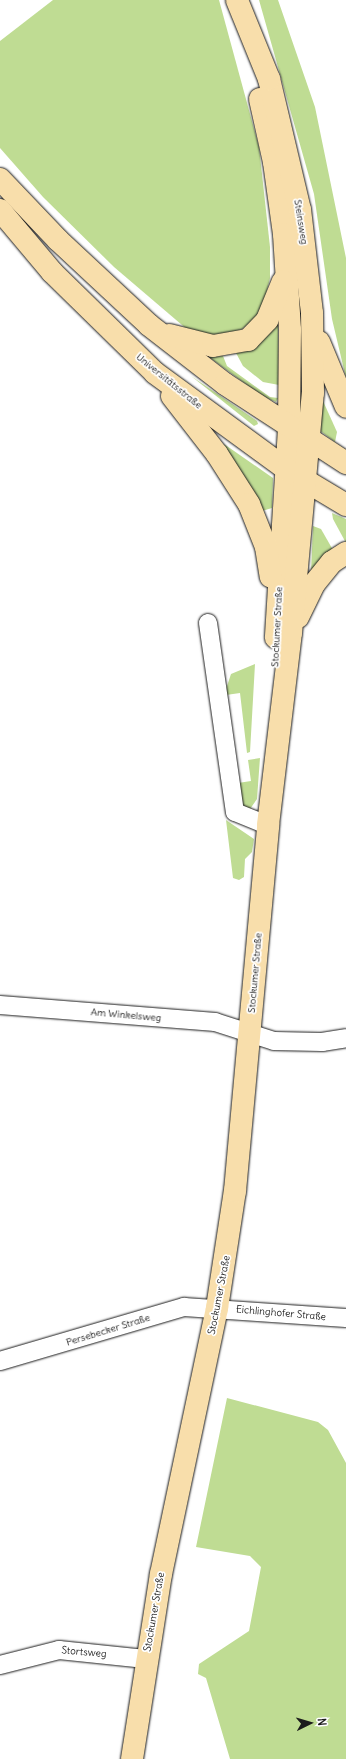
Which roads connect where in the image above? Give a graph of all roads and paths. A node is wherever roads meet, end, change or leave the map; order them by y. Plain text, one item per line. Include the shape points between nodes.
1 (239, 6) edge
2 (0, 178) edge
3 (0, 210) edge
4 (286, 272) junction
5 (312, 313) junction
6 (149, 325) junction
7 (155, 372) junction
8 (346, 407) edge
9 (289, 428) junction
10 (308, 441) junction
11 (346, 463) edge
12 (286, 469) junction
13 (305, 481) junction
14 (346, 505) edge
15 (346, 553) edge
16 (208, 623) dead end
17 (284, 632) junction
18 (268, 825) junction
19 (0, 1005) edge
20 (250, 1035) junction
21 (346, 1038) edge
22 (216, 1308) junction
23 (346, 1318) edge
24 (0, 1361) edge
25 (146, 1659) junction
26 (0, 1665) edge
27 (132, 1759) edge

1 - 4 main road, Steinsweg via 274,162
1 - 5 main road, Steinsweg via 258,44 287,147 300,210
2 - 6 main road via 58,240
3 - 7 main road, Universitätsstraße via 52,272
4 - 6 main road via 267,320 257,333 240,343 199,345 174,338
4 - 9 main road, Steinsweg
5 - 8 main road via 328,369
5 - 10 main road, Steinsweg via 313,393
6 - 9 main road via 225,384
7 - 12 main road, Universitätsstraße
7 - 17 main road via 217,454 257,521 266,547
9 - 10 main road
9 - 12 main road, Stockumer Straße
10 - 11 main road
10 - 13 main road, Stockumer Straße
12 - 13 main road, Universitätsstraße
12 - 17 main road, Stockumer Straße
13 - 14 main road, Universitätsstraße
13 - 17 main road, Stockumer Straße
15 - 17 main road via 332,562 314,584
16 - 18 street via 235,812
17 - 18 main road, Stockumer Straße
18 - 20 main road, Stockumer Straße
19 - 20 street, Am Winkelsweg via 215,1022
20 - 21 street, Am Winkelsweg via 304,1042
20 - 22 main road, Stockumer Straße via 235,1191
22 - 23 street, Eichlinghofer Straße
22 - 24 street, Persebecker Straße via 184,1307
22 - 25 main road, Stockumer Straße
25 - 26 street, Stortsweg via 59,1650
25 - 27 main road, Stockumer Straße

